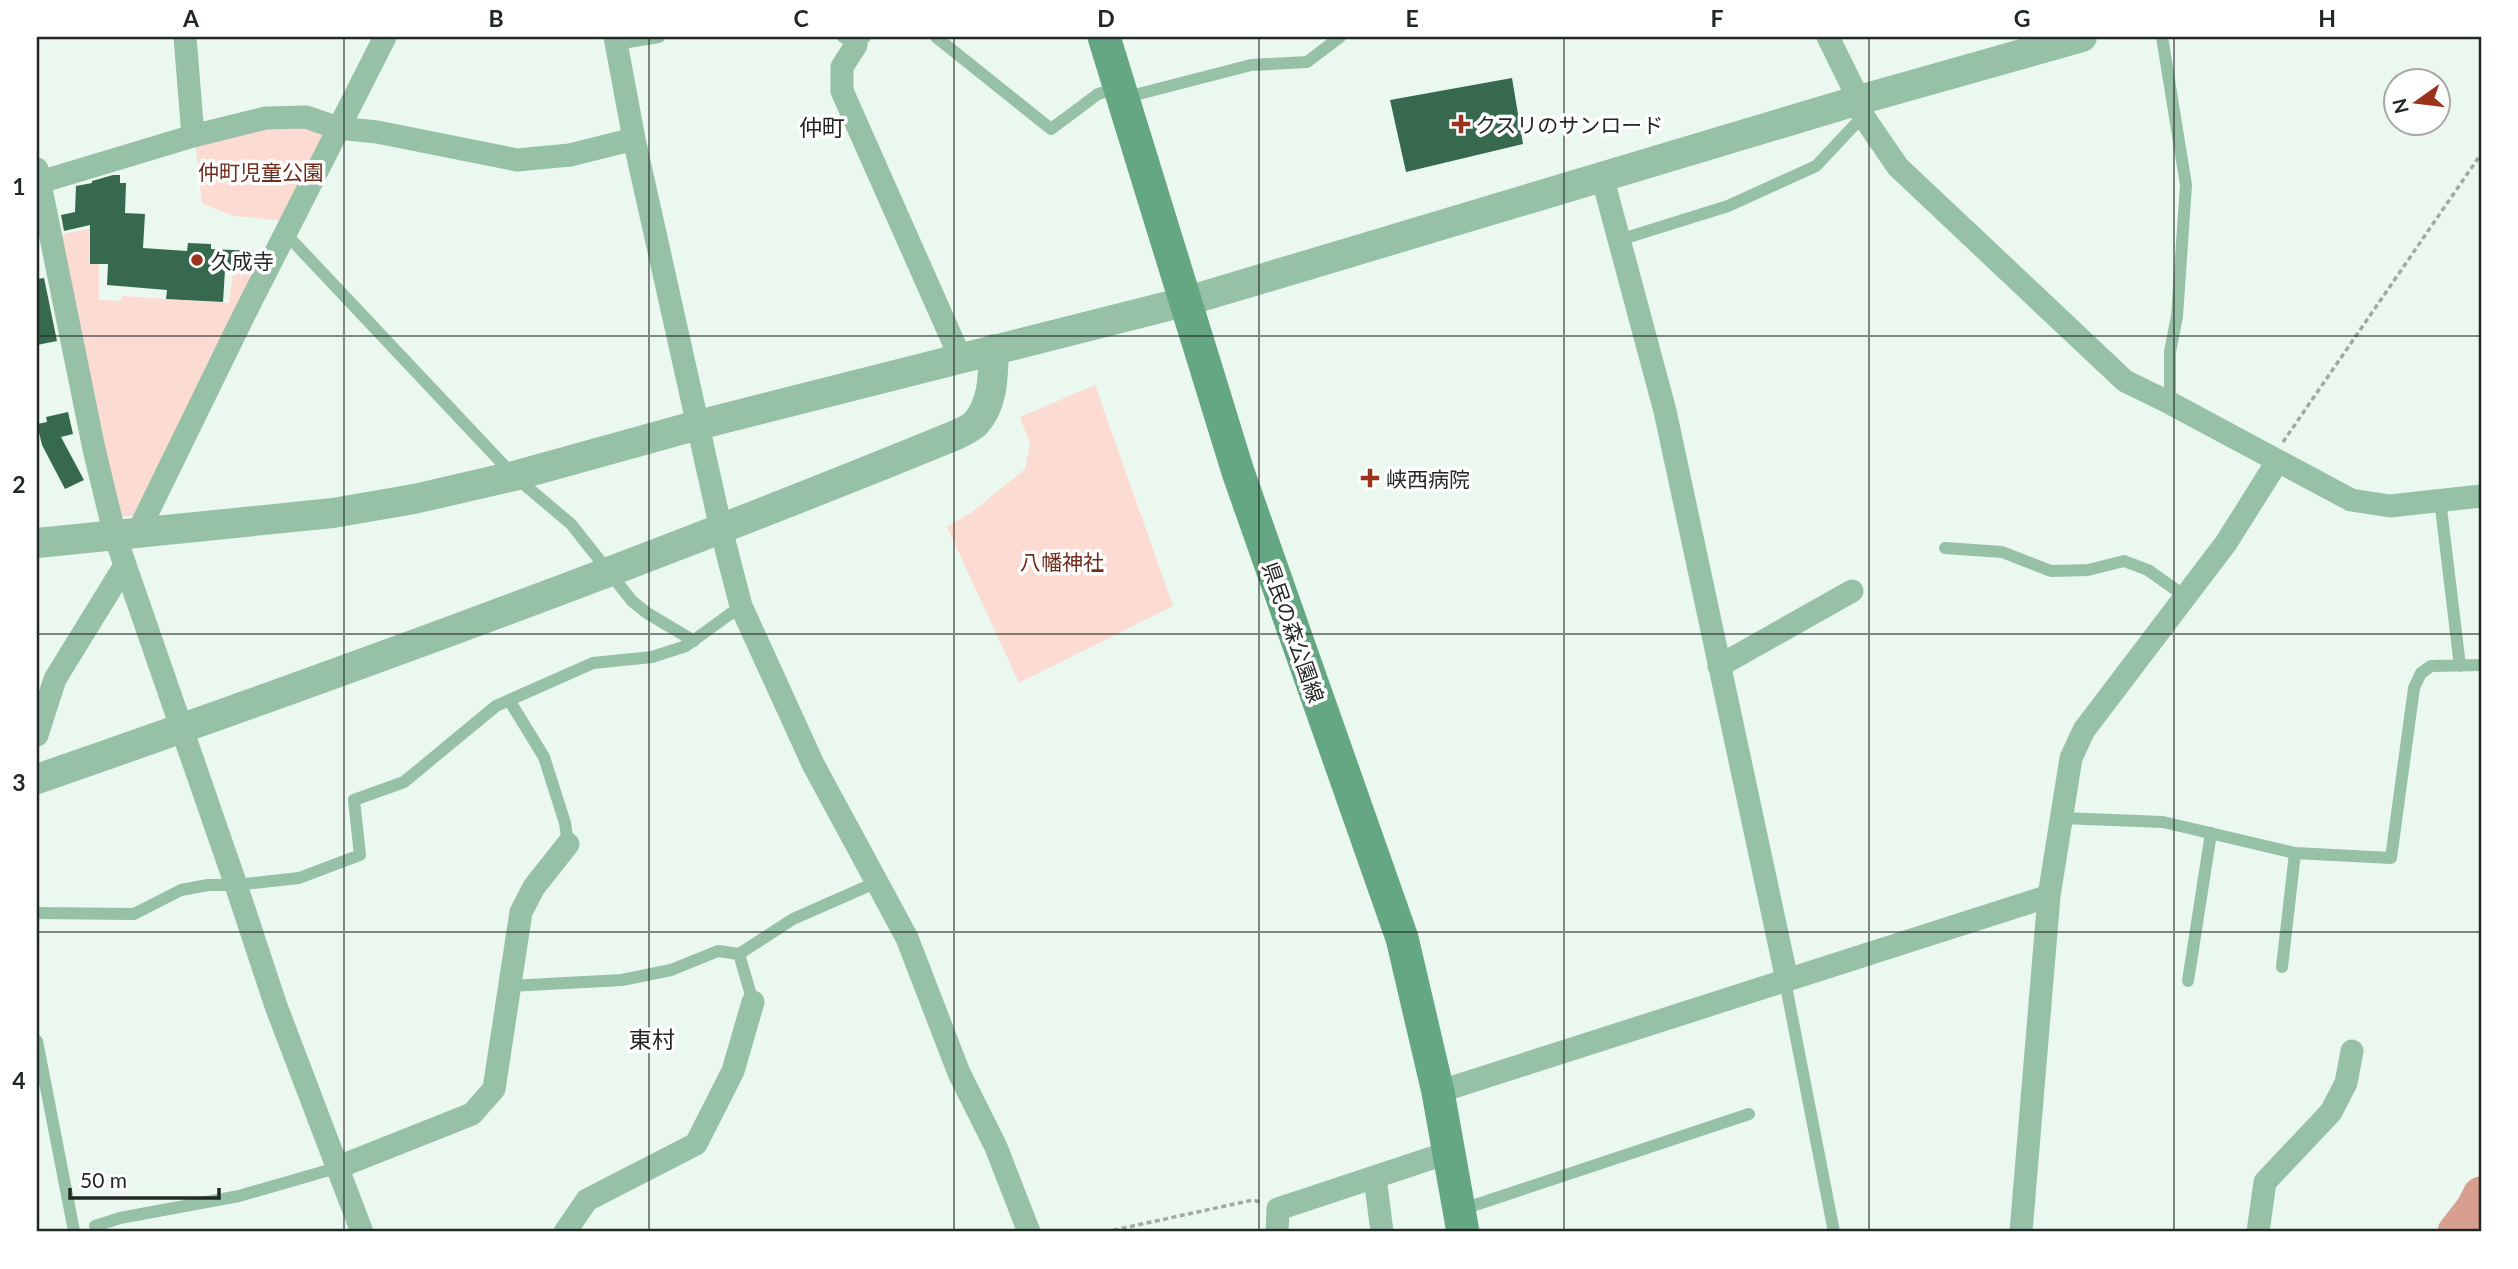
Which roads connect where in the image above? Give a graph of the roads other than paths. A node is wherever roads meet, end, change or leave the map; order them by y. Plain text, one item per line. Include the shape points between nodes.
1 (185, 37) edge
2 (385, 37) edge
3 (659, 37) edge
4 (936, 37) edge
5 (1104, 37) edge
6 (1340, 37) edge
7 (1828, 37) edge
8 (2082, 37) edge
9 (2162, 37) edge
10 (855, 39) edge
11 (616, 40) edge
12 (1121, 93) junction
13 (1861, 108) junction
14 (338, 128) junction
15 (193, 136) junction
16 (634, 139) junction
17 (1602, 176) junction
18 (38, 178) edge
19 (286, 234) junction
20 (1619, 240) junction
21 (1184, 302) junction
22 (994, 349) junction
23 (960, 357) junction
24 (2170, 403) junction
25 (698, 425) junction
26 (2274, 460) junction
27 (514, 476) junction
28 (2481, 496) edge
29 (2440, 500) junction
30 (721, 529) junction
31 (126, 535) junction
32 (37, 543) edge
33 (1945, 548) dead end
34 (124, 567) junction
35 (609, 570) junction
36 (1853, 591) dead end
37 (2186, 597) junction
38 (741, 606) junction
39 (694, 641) junction
40 (1719, 666) junction
41 (2460, 666) junction
42 (2481, 666) edge
43 (509, 699) junction
44 (182, 729) junction
45 (37, 735) edge
46 (37, 779) edge
47 (2062, 818) junction
48 (2211, 833) junction
49 (568, 844) joint
50 (2295, 853) junction
51 (877, 882) junction
52 (236, 885) junction
53 (2049, 896) junction
54 (37, 913) edge
55 (739, 954) junction
56 (2282, 967) dead end
57 (1786, 980) junction
58 (2188, 981) dead end
59 (510, 986) junction
60 (753, 1002) joint
61 (37, 1041) edge
62 (2352, 1051) dead end
63 (1438, 1092) junction
64 (1749, 1114) dead end
65 (1450, 1152) junction
66 (336, 1168) junction
67 (1375, 1177) junction
68 (1461, 1221) edge
69 (101, 1229) edge
70 (72, 1232) edge
71 (362, 1232) edge
72 (565, 1232) edge
73 (1029, 1232) edge
74 (1277, 1232) edge
75 (1382, 1232) edge
76 (1834, 1232) edge
77 (2021, 1232) edge
78 (2258, 1232) edge

1 - 15 street
2 - 14 street
3 - 11 lane
4 - 12 lane via 1051,129 1098,94
5 - 12 main road, 県民の森公園線
6 - 12 lane via 1307,62 1251,65
7 - 13 street
8 - 13 street
9 - 24 lane via 2186,185 2177,316 2170,352
10 - 23 street via 842,66 842,91
11 - 16 street
12 - 21 main road, 県民の森公園線
13 - 17 street
13 - 20 lane via 1816,166 1728,206
13 - 24 street via 1898,167 2126,381
14 - 15 street via 306,117 266,118
14 - 16 street via 517,160 570,155
14 - 19 street
15 - 18 street
16 - 25 street
17 - 20 street
17 - 21 street
18 - 31 street via 94,449
19 - 27 lane
19 - 31 street
20 - 40 street via 1665,411
21 - 22 street
21 - 63 main road, 県民の森公園線 via 1238,472 1402,938
22 - 23 street
22 - 30 street via 992,390 975,424
23 - 25 street
24 - 26 street
25 - 27 street
25 - 30 street
26 - 29 street via 2351,500 2390,506
26 - 37 street via 2226,543
27 - 31 street via 333,513
27 - 35 lane via 571,524
28 - 29 street
29 - 41 lane
30 - 35 street
30 - 38 street
31 - 32 street
31 - 34 street
33 - 37 lane via 2002,552 2051,571 2088,570 2124,561 2148,570
34 - 44 street
34 - 45 street via 55,679
35 - 39 lane via 632,601
35 - 44 street
36 - 40 street
37 - 47 street via 2084,730 2071,758
38 - 39 lane
38 - 51 street via 813,764
39 - 43 lane via 652,657 593,663
40 - 57 street
41 - 42 lane
41 - 50 lane via 2431,666 2421,673 2414,688 2391,858
43 - 49 lane via 544,757
43 - 52 lane via 404,782 354,800 360,855 299,878
44 - 46 street
44 - 52 street
47 - 48 lane via 2162,822
47 - 53 street
48 - 50 lane
48 - 58 lane
49 - 59 street via 534,887 521,912
50 - 56 lane
51 - 55 lane via 793,919
51 - 73 street via 907,938 959,1073 996,1147
52 - 54 lane via 181,890 134,914
52 - 66 street
53 - 57 street
53 - 77 street
55 - 59 lane via 718,951 671,970 622,980
55 - 60 lane
57 - 63 street
57 - 76 lane
59 - 66 street via 494,1089 472,1114
60 - 72 street via 733,1071 695,1144 587,1200
61 - 70 lane
62 - 78 street via 2346,1083 2331,1112 2265,1182
63 - 65 main road, 県民の森公園線
64 - 68 lane
65 - 67 street
65 - 68 main road, 県民の森公園線
66 - 69 lane via 239,1196 120,1218
66 - 71 street
67 - 74 street via 1278,1209
67 - 75 street
69 - 70 lane

